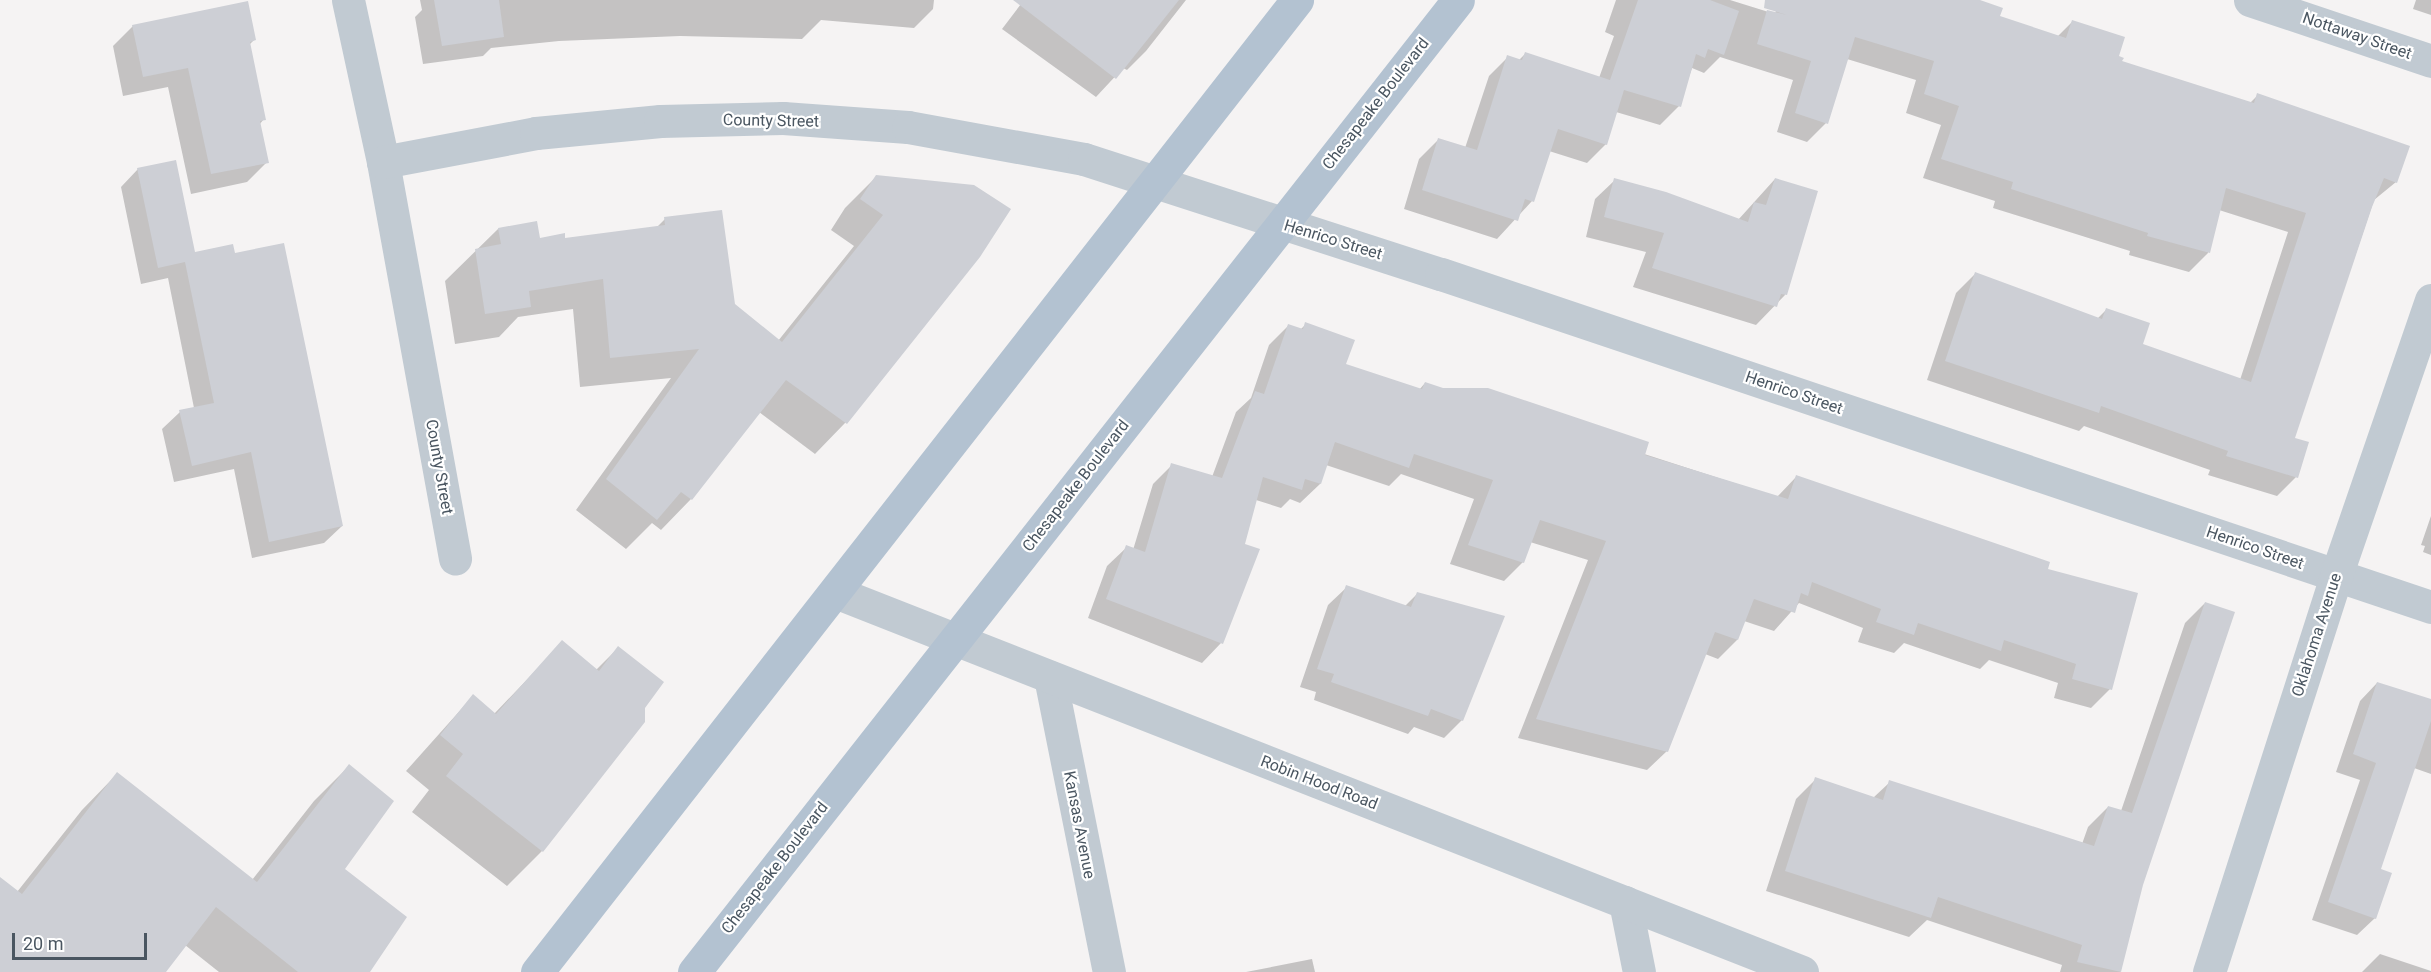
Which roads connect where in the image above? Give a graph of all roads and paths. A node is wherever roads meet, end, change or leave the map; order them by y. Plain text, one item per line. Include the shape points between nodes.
1 (348, 0) edge
2 (1297, 0) edge
3 (1458, 0) edge
4 (2250, 0) edge
5 (2431, 61) edge
6 (382, 162) junction
7 (1156, 181) junction
8 (1282, 223) junction
9 (2431, 300) edge
10 (456, 559) dead end
11 (2336, 576) junction
12 (835, 592) junction
13 (2431, 607) edge
14 (954, 640) junction
15 (1050, 677) junction
16 (1625, 902) junction
17 (537, 972) edge
18 (694, 972) edge
19 (1108, 972) edge
20 (1639, 972) edge
21 (1802, 972) edge
22 (2209, 972) edge

1 - 6 street, County Street
2 - 7 main road
3 - 8 main road, Chesapeake Boulevard
4 - 5 street, Nottaway Street
6 - 7 street, County Street via 536,133 660,121 783,118 908,127 1084,159
6 - 10 street, County Street
7 - 8 street, Henrico Street
7 - 12 main road
8 - 11 street, Henrico Street
8 - 14 main road, Chesapeake Boulevard
9 - 11 street, Oklahoma Avenue
11 - 13 street, Henrico Street
11 - 22 street, Oklahoma Avenue
12 - 14 street, Robin Hood Road
12 - 17 main road
14 - 15 street, Robin Hood Road
14 - 18 main road, Chesapeake Boulevard
15 - 16 street, Robin Hood Road
15 - 19 street, Kansas Avenue
16 - 20 street
16 - 21 street, Robin Hood Road

